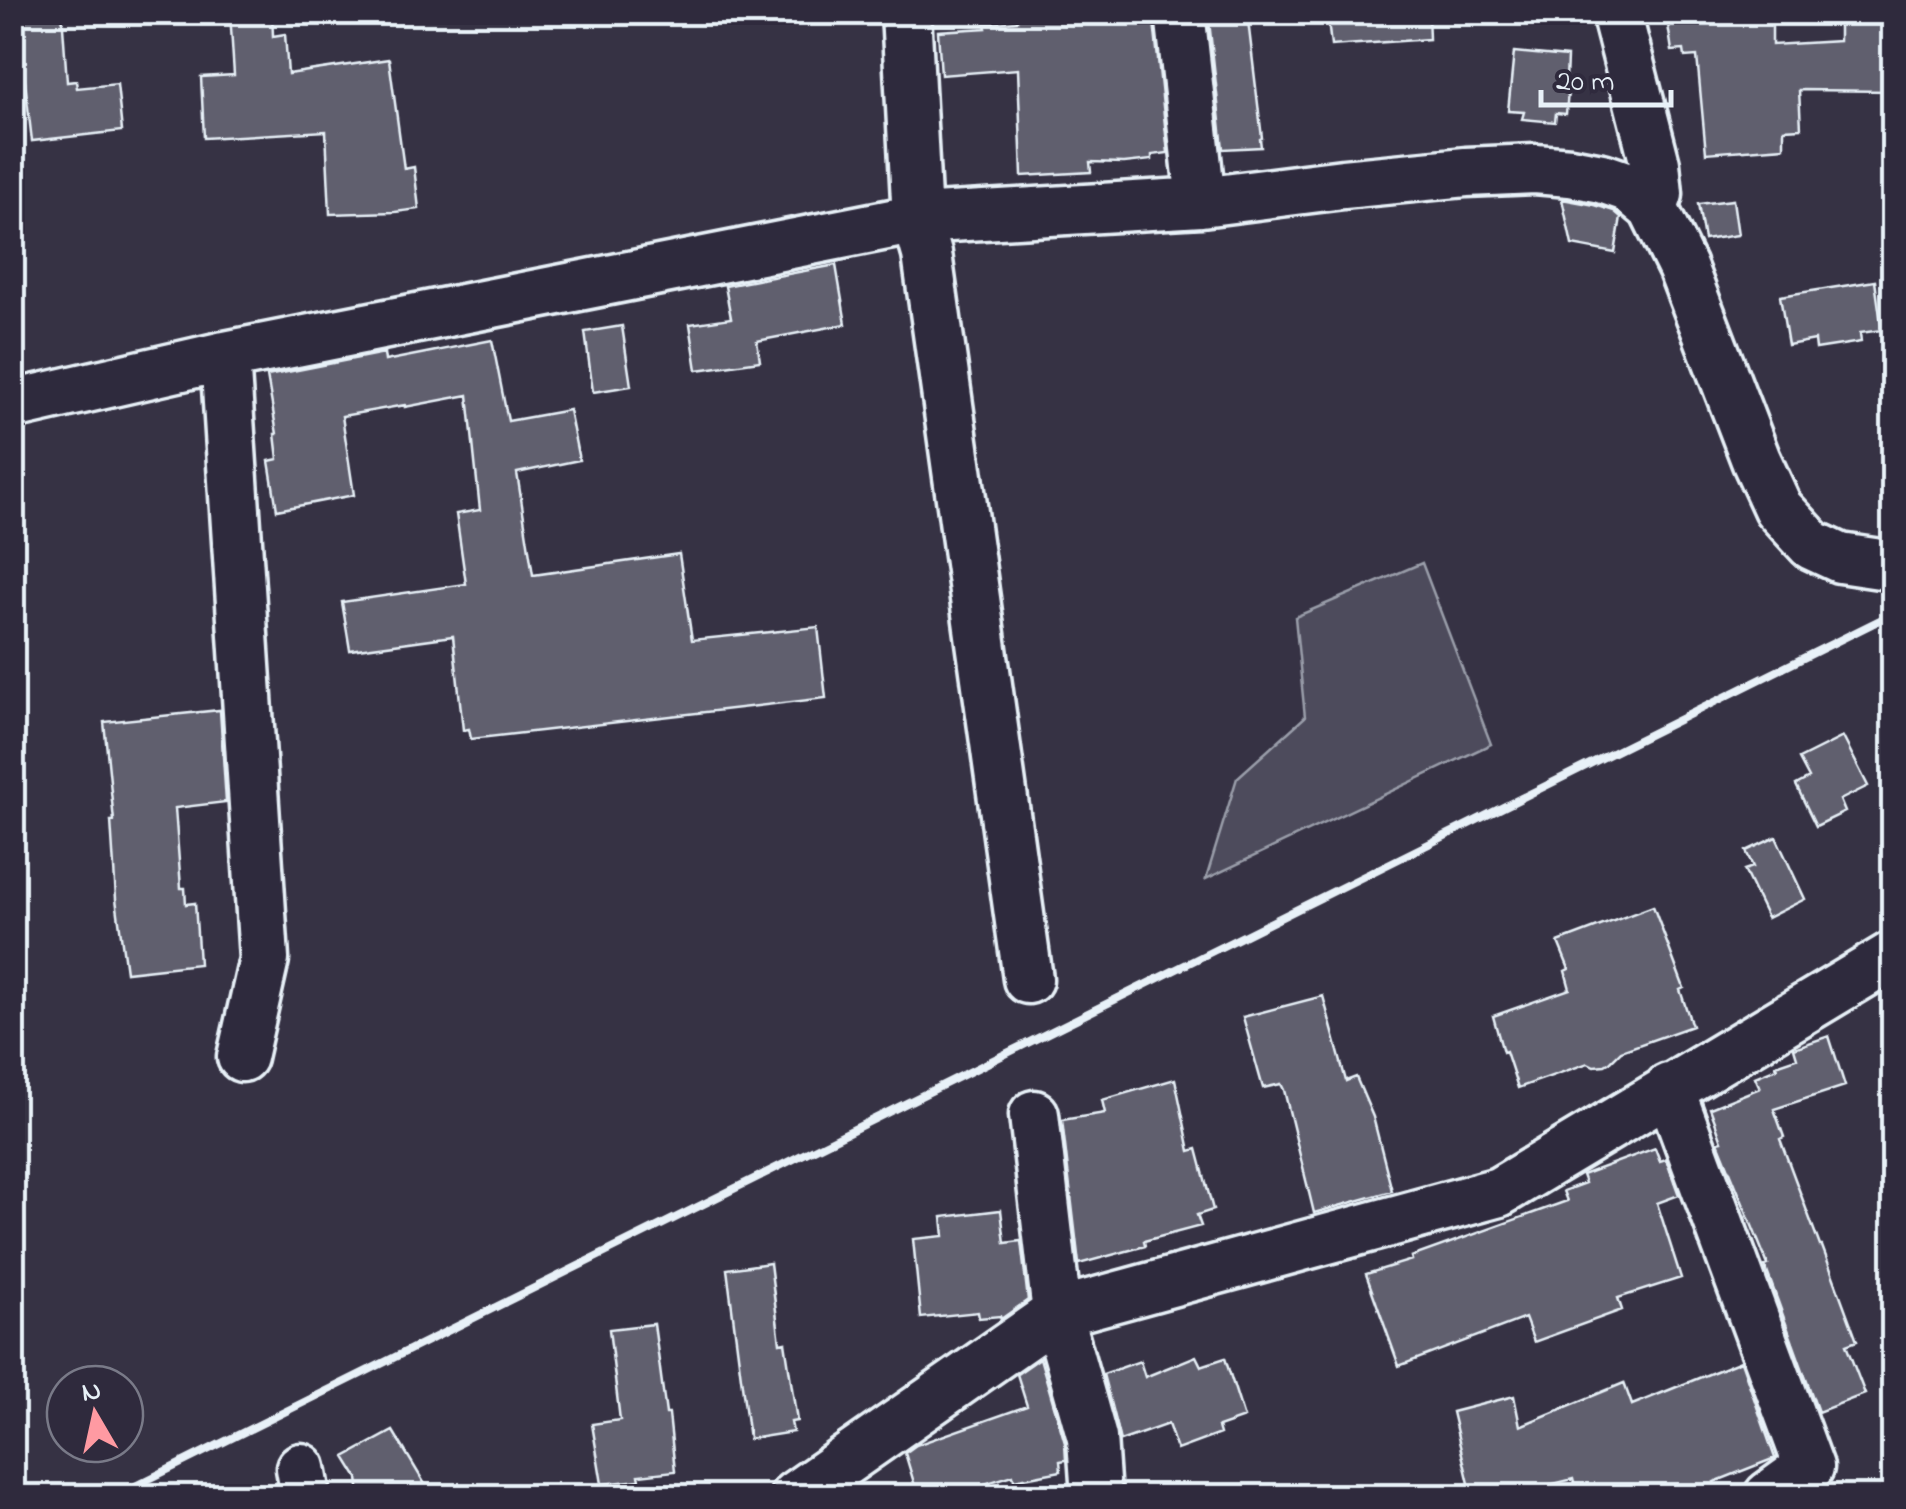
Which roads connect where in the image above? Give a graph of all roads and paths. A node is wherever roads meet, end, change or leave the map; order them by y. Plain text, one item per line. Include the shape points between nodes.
1 (906, 12) edge
2 (1180, 12) edge
3 (1616, 12) edge
4 (1201, 202) junction
5 (1653, 208) junction
6 (917, 219) junction
7 (225, 356) junction
8 (12, 404) edge
9 (1894, 566) edge
10 (1894, 955) edge
11 (1028, 979) dead end
12 (242, 1058) dead end
13 (1669, 1088) junction
14 (1034, 1114) dead end
15 (1057, 1313) junction
16 (794, 1496) edge
17 (1096, 1496) edge
18 (1769, 1496) edge

1 - 6 street
2 - 4 street
3 - 5 street via 1655,164
4 - 5 street via 1535,169 1602,178
4 - 6 street
5 - 9 street via 1778,508 1812,545 1840,558
6 - 7 street
6 - 11 street via 928,254
7 - 8 street
7 - 12 street via 264,959
10 - 13 street
13 - 15 street via 1498,1192
13 - 18 street via 1808,1466
14 - 15 street
15 - 16 street
15 - 17 street via 1092,1438

